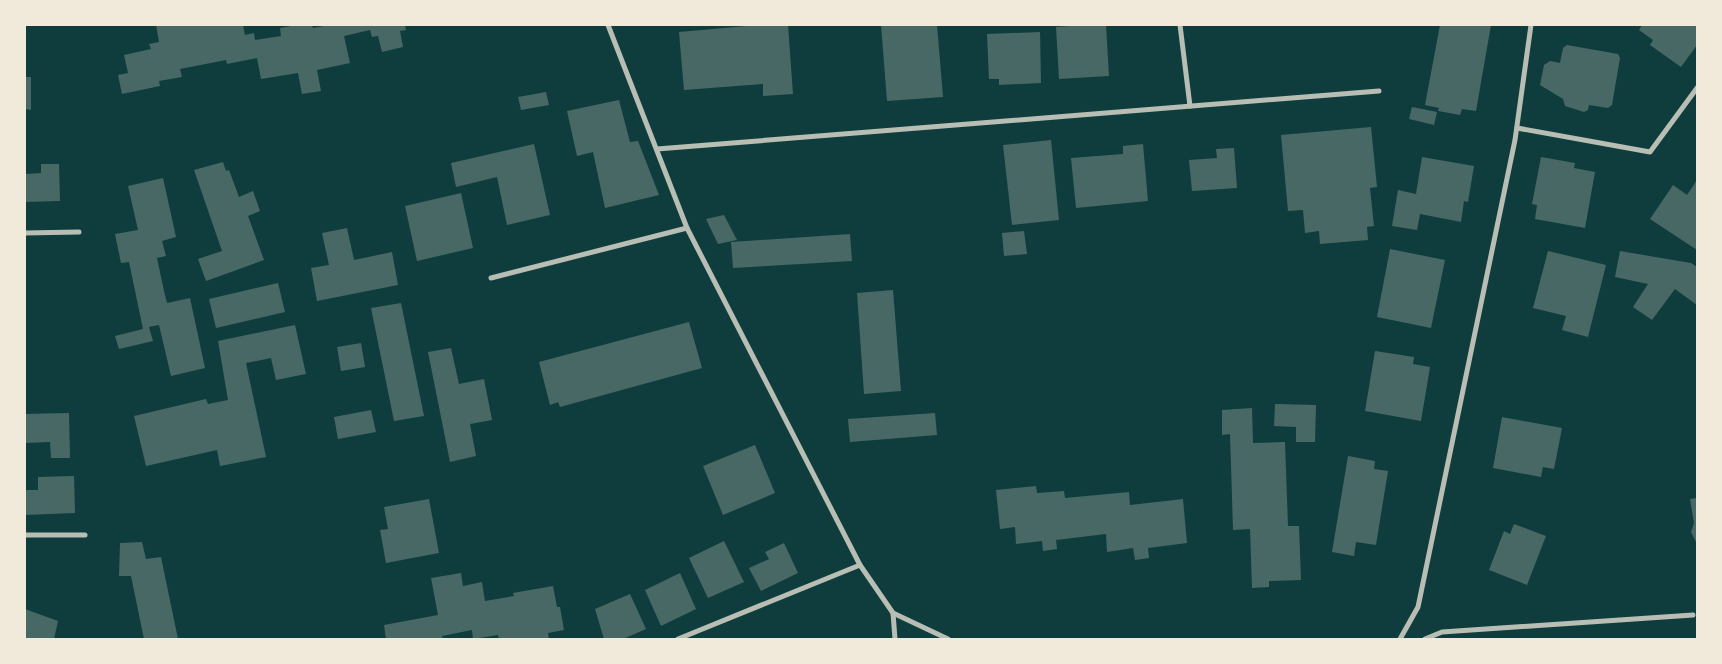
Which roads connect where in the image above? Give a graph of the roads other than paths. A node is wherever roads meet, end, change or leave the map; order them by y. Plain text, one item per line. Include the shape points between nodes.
1 (608, 25) edge
2 (1180, 25) edge
3 (1531, 25) edge
4 (1697, 88) edge
5 (1379, 91) dead end
6 (1190, 106) junction
7 (1517, 128) junction
8 (657, 149) junction
9 (687, 228) junction
10 (79, 232) dead end
11 (25, 233) edge
12 (491, 278) dead end
13 (25, 535) edge
14 (85, 535) dead end
15 (860, 565) junction
16 (893, 614) junction
17 (1693, 615) dead end
18 (678, 639) edge
19 (895, 639) edge
20 (948, 639) edge
21 (1400, 639) edge
22 (1425, 639) edge

1 - 8 street
2 - 6 street
3 - 7 street
4 - 7 street via 1650,152
5 - 6 street
6 - 8 street
7 - 21 street via 1418,607
8 - 9 street
9 - 12 street
9 - 15 street
10 - 11 street
13 - 14 street
15 - 16 street
15 - 18 street
16 - 19 street
16 - 20 street
17 - 22 street via 1442,632

